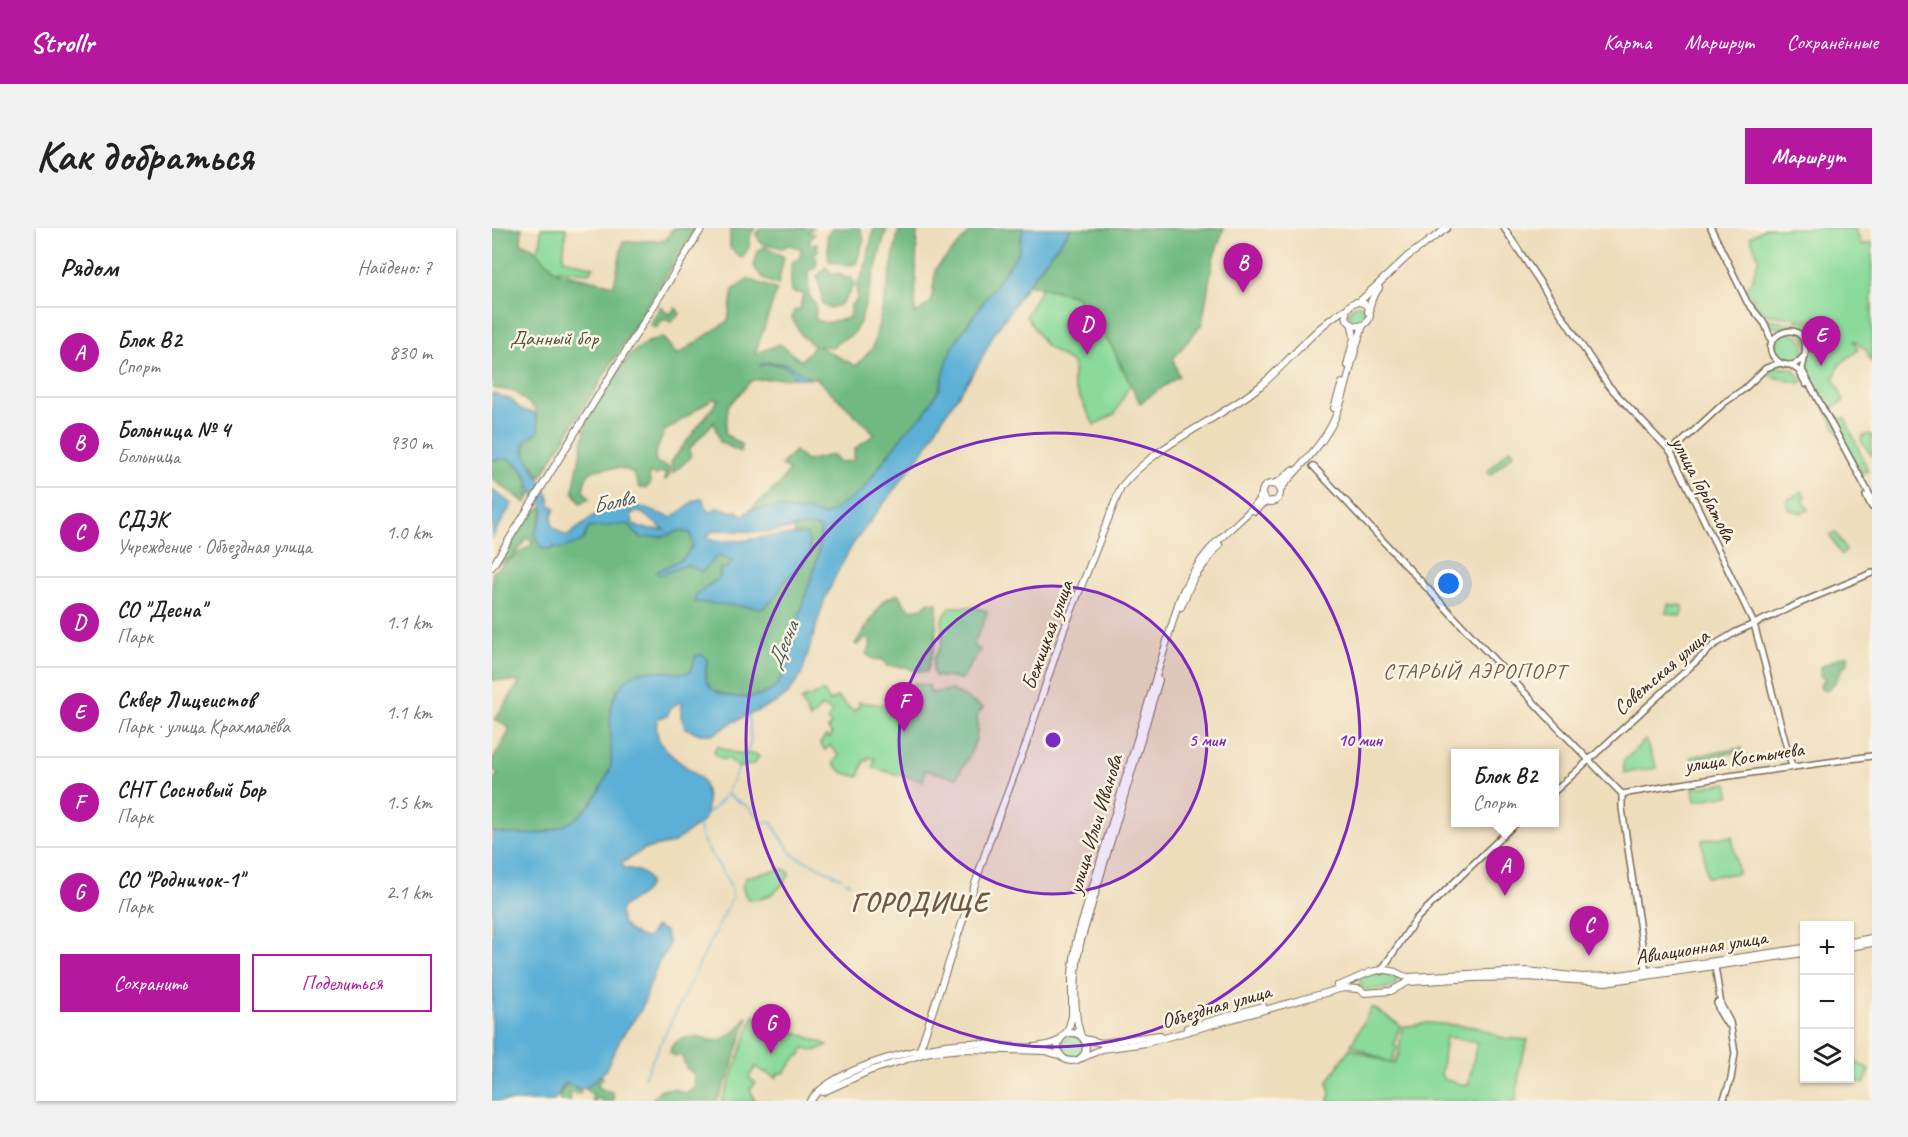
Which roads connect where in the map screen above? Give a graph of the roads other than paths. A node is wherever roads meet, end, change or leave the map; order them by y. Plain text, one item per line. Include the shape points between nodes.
1 (702, 228) edge
2 (1447, 228) edge
3 (1504, 228) edge
4 (1711, 228) edge
5 (1413, 254) junction
6 (1359, 302) junction
7 (1348, 307) junction
8 (1368, 312) junction
9 (1328, 321) junction
10 (1351, 323) junction
11 (1765, 324) junction
12 (1363, 326) junction
13 (1783, 332) junction
14 (1772, 342) junction
15 (1772, 353) junction
16 (1803, 357) junction
17 (1780, 363) junction
18 (1791, 365) junction
19 (1766, 368) junction
20 (1801, 370) junction
21 (1671, 452) junction
22 (1313, 466) dead end
23 (1272, 484) junction
24 (1280, 491) junction
25 (1262, 494) junction
26 (1872, 499) edge
27 (1272, 501) junction
28 (1872, 507) edge
29 (492, 567) edge
30 (1872, 572) edge
31 (1174, 622) junction
32 (1753, 623) junction
33 (1872, 756) edge
34 (1588, 759) junction
35 (1792, 767) junction
36 (1559, 785) edge
37 (1622, 794) junction
38 (1514, 827) edge
39 (1514, 827) edge
40 (1872, 939) edge
41 (1854, 943) edge
42 (1872, 943) edge
43 (1854, 944) edge
44 (1800, 949) edge
45 (1800, 954) edge
46 (1713, 965) junction
47 (1381, 971) junction
48 (1646, 971) junction
49 (1396, 973) junction
50 (1428, 975) joint
51 (1357, 979) junction
52 (1408, 982) joint
53 (1397, 987) junction
54 (1359, 989) junction
55 (1082, 1037) junction
56 (1062, 1038) junction
57 (919, 1052) junction
58 (1061, 1056) junction
59 (1082, 1058) junction
60 (812, 1101) edge
61 (1721, 1101) edge

1 - 29 main road
2 - 5 main road
3 - 21 main road, улица Горбатова via 1608,385
4 - 11 main road via 1747,302
5 - 6 main road
5 - 8 main road via 1382,283
6 - 7 main road
6 - 8 main road
7 - 9 main road, Бежицкая улица
7 - 10 main road
8 - 12 main road via 1368,321
9 - 10 main road via 1337,318
9 - 57 main road, Бежицкая улица via 1258,388 1173,442 1121,487 1063,632
10 - 12 main road
10 - 23 main road via 1351,351 1326,426 1303,460
11 - 13 main road
11 - 14 main road
12 - 24 main road via 1330,428
13 - 14 main road
13 - 16 main road via 1792,331 1802,338 1806,349
14 - 15 main road
15 - 17 main road
15 - 19 main road
16 - 18 main road
16 - 20 main road
17 - 18 main road
17 - 19 main road
18 - 20 main road
19 - 21 main road
20 - 26 main road
20 - 28 main road
21 - 32 main road, улица Горбатова
22 - 34 main road
23 - 24 main road
23 - 25 main road
24 - 27 main road
25 - 27 main road
25 - 31 main road via 1202,558 1184,588
27 - 31 main road via 1260,506 1211,553 1193,579
30 - 32 main road, Советская улица
31 - 55 main road, улица Ильи Иванова via 1080,944 1076,982
31 - 56 main road, улица Ильи Иванова via 1076,942 1072,1017
32 - 34 main road, Советская улица via 1708,649
32 - 35 main road, улица Горбатова
33 - 35 main road, улица Костычева
34 - 36 main road, Советская улица
34 - 37 main road
35 - 37 main road, улица Костычева
37 - 48 main road
38 - 47 main road via 1416,919
39 - 49 main road via 1412,927 1391,961
40 - 41 main road
42 - 43 main road
44 - 46 main road, Авиационная улица
45 - 46 main road, Авиационная улица
46 - 48 main road, Авиационная улица
46 - 52 main road, Авиационная улица via 1623,980 1505,978
46 - 61 main road via 1735,1053 1731,1079
47 - 49 main road, Объездная улица
47 - 51 main road, Объездная улица via 1366,972
48 - 50 main road, Авиационная улица via 1602,977 1526,971
49 - 50 main road, Объездная улица via 1410,977
49 - 53 main road via 1400,981
51 - 54 main road
51 - 55 main road, Объездная улица via 1156,1036 1102,1043
52 - 53 main road, Объездная улица
53 - 54 main road, Объездная улица via 1365,993
54 - 59 main road, Объездная улица via 1343,988 1146,1043 1102,1049
55 - 56 main road via 1072,1033
55 - 59 main road via 1086,1050
56 - 57 main road via 1039,1046 972,1043
56 - 58 main road via 1058,1048
57 - 58 main road via 1046,1051
57 - 60 main road via 840,1082
58 - 59 main road via 1074,1062

